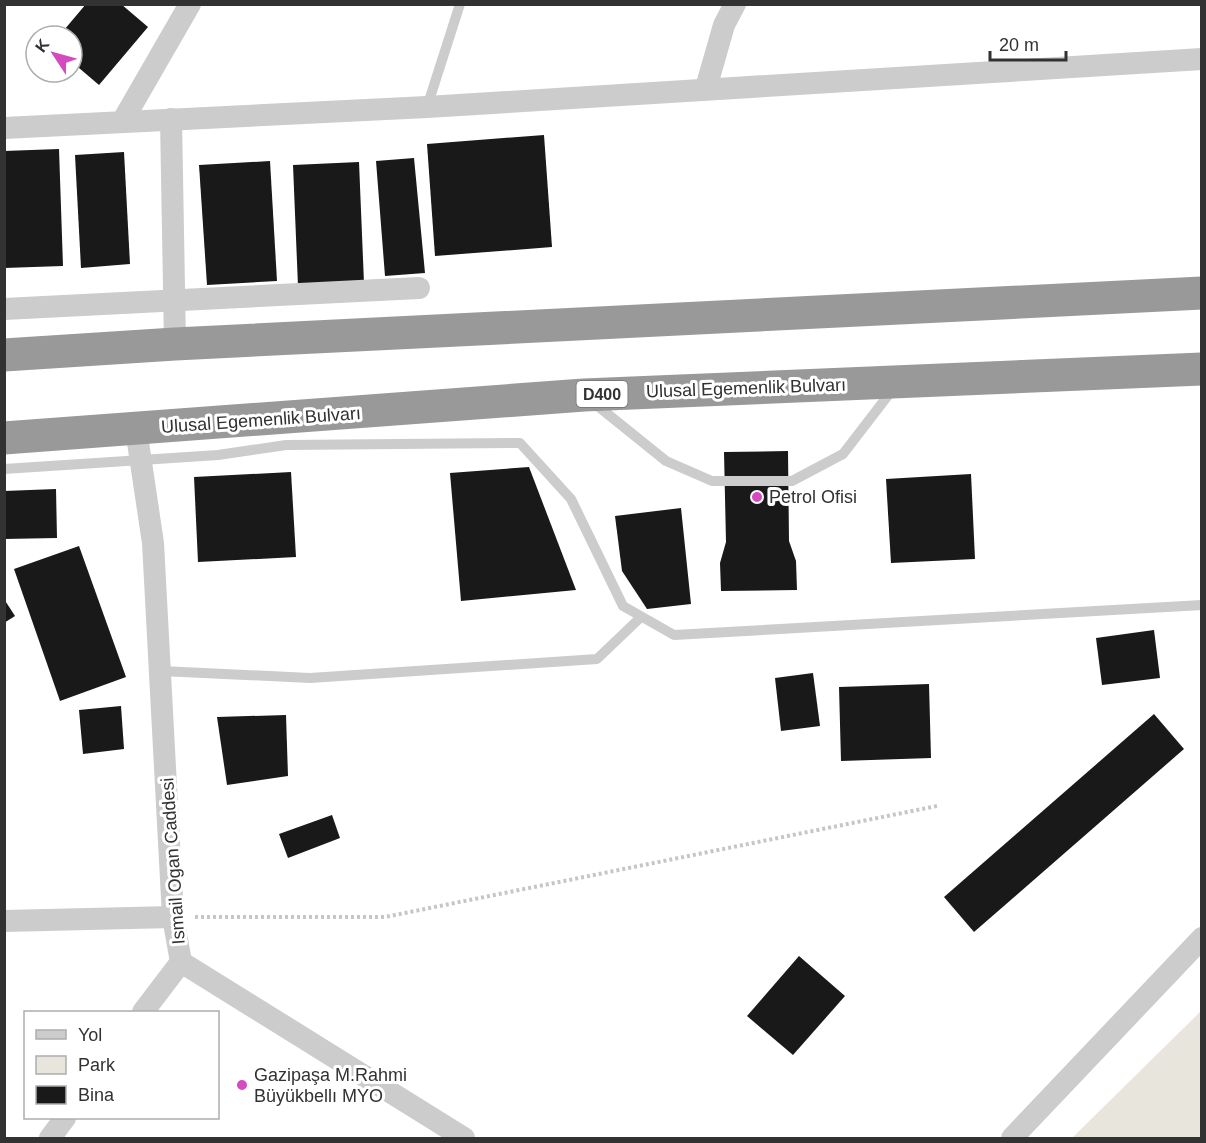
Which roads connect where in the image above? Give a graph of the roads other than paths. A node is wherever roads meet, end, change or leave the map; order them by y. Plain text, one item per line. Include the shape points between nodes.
1 (190, 4) edge
2 (460, 4) edge
3 (735, 4) edge
4 (1202, 59) edge
5 (706, 88) junction
6 (427, 107) junction
7 (171, 119) junction
8 (122, 122) junction
9 (4, 128) edge
10 (419, 288) dead end
11 (1202, 293) edge
12 (174, 300) junction
13 (4, 309) edge
14 (175, 344) junction
15 (4, 355) edge
16 (1202, 369) edge
17 (899, 382) junction
18 (584, 395) junction
19 (4, 438) edge
20 (139, 444) junction
21 (4, 469) edge
22 (1202, 605) edge
23 (641, 617) junction
24 (161, 671) junction
25 (173, 917) junction
26 (4, 921) edge
27 (1202, 938) edge
28 (181, 962) junction
29 (144, 1011) edge
30 (64, 1119) edge
31 (50, 1138) edge
32 (464, 1138) edge
33 (1012, 1138) edge

1 - 8 street
2 - 6 lane
3 - 5 street
4 - 5 street
5 - 6 street
6 - 7 street
7 - 8 street
7 - 12 street
8 - 9 street
10 - 12 street
11 - 14 highway
12 - 13 street
12 - 14 street
14 - 15 highway
16 - 17 highway, Ulusal Egemenlik Bulvarı / D400
17 - 18 highway, Ulusal Egemenlik Bulvarı / D400
17 - 18 lane via 843,454 792,481 712,481 666,460
18 - 20 highway, Ulusal Egemenlik Bulvarı / D400
19 - 20 highway, Ulusal Egemenlik Bulvarı / D400
20 - 21 lane
20 - 23 lane via 218,455 286,445 520,443 571,499 623,606
20 - 24 street, Ismail Ogan Caddesi via 153,543
22 - 23 lane via 674,635
23 - 24 lane via 597,659 310,678
24 - 25 street, Ismail Ogan Caddesi
25 - 26 street
25 - 28 street, Ismail Ogan Caddesi
27 - 33 street
28 - 29 street
28 - 32 street, Ismail Ogan Caddesi
30 - 31 street

